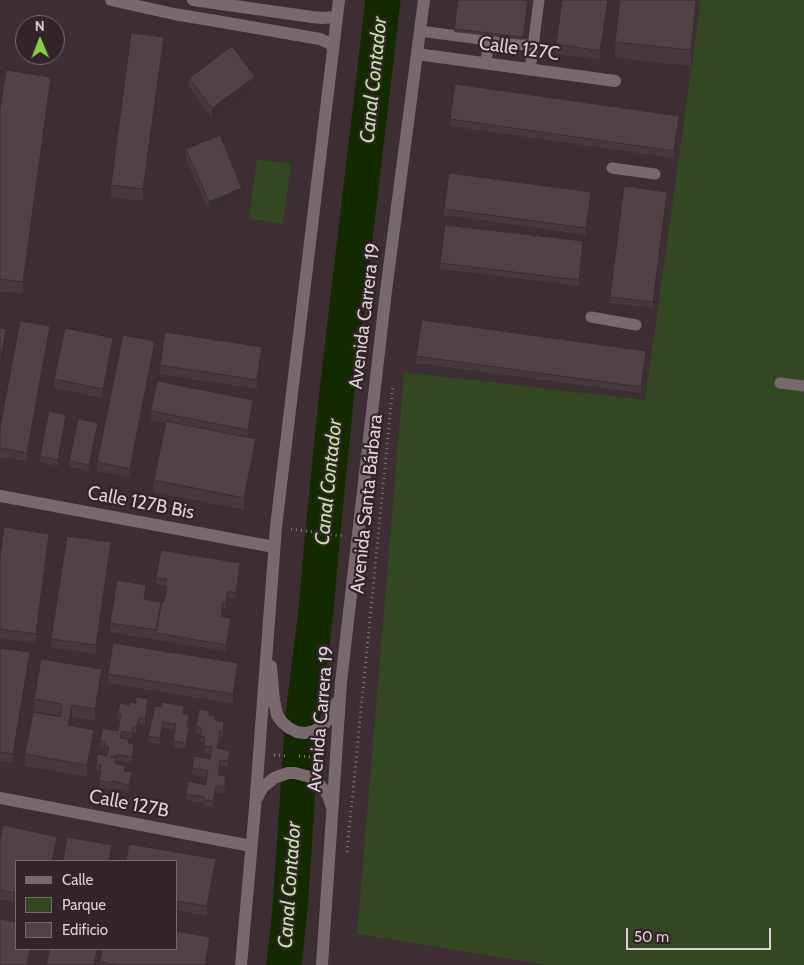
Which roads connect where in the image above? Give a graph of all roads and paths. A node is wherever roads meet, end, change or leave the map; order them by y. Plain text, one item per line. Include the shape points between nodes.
1 (111, 0) edge
2 (193, 0) edge
3 (339, 0) edge
4 (424, 0) edge
5 (540, 0) edge
6 (337, 17) junction
7 (420, 31) junction
8 (488, 38) junction
9 (334, 45) junction
10 (533, 46) junction
11 (417, 54) junction
12 (486, 63) junction
13 (530, 70) junction
14 (615, 81) dead end
15 (612, 168) dead end
16 (655, 174) dead end
17 (591, 317) dead end
18 (636, 325) dead end
19 (394, 378) dead end
20 (780, 383) dead end
21 (804, 386) edge
22 (0, 496) edge
23 (297, 530) dead end
24 (337, 535) dead end
25 (274, 547) junction
26 (268, 614) junction
27 (341, 682) junction
28 (0, 798) edge
29 (332, 807) junction
30 (255, 808) junction
31 (251, 846) junction
32 (347, 852) dead end
33 (241, 965) edge
34 (322, 965) edge

1 - 9 main road via 320,39
2 - 6 main road via 312,18
3 - 6 main road
4 - 7 main road, Avenida Carrera 19
5 - 10 lane
6 - 9 main road
7 - 8 lane
7 - 11 main road, Avenida Carrera 19
8 - 10 lane
8 - 12 lane
9 - 25 main road
10 - 13 lane
11 - 12 main road, Calle 127C
11 - 27 main road, Avenida Carrera 19
12 - 13 main road, Calle 127C
13 - 14 main road, Calle 127C
15 - 16 lane
17 - 18 lane
19 - 32 path, Avenida Santa Bárbara
20 - 21 lane
22 - 25 main road, Calle 127B Bis
23 - 24 path
25 - 26 main road
26 - 27 main road via 273,693 277,715 288,728 305,733 322,726 333,713
26 - 30 main road
27 - 29 main road, Avenida Carrera 19
28 - 31 main road, Calle 127B
29 - 30 main road via 328,795 310,777 288,773 268,782 259,793
29 - 34 main road, Avenida Carrera 19
30 - 31 main road
31 - 33 main road

